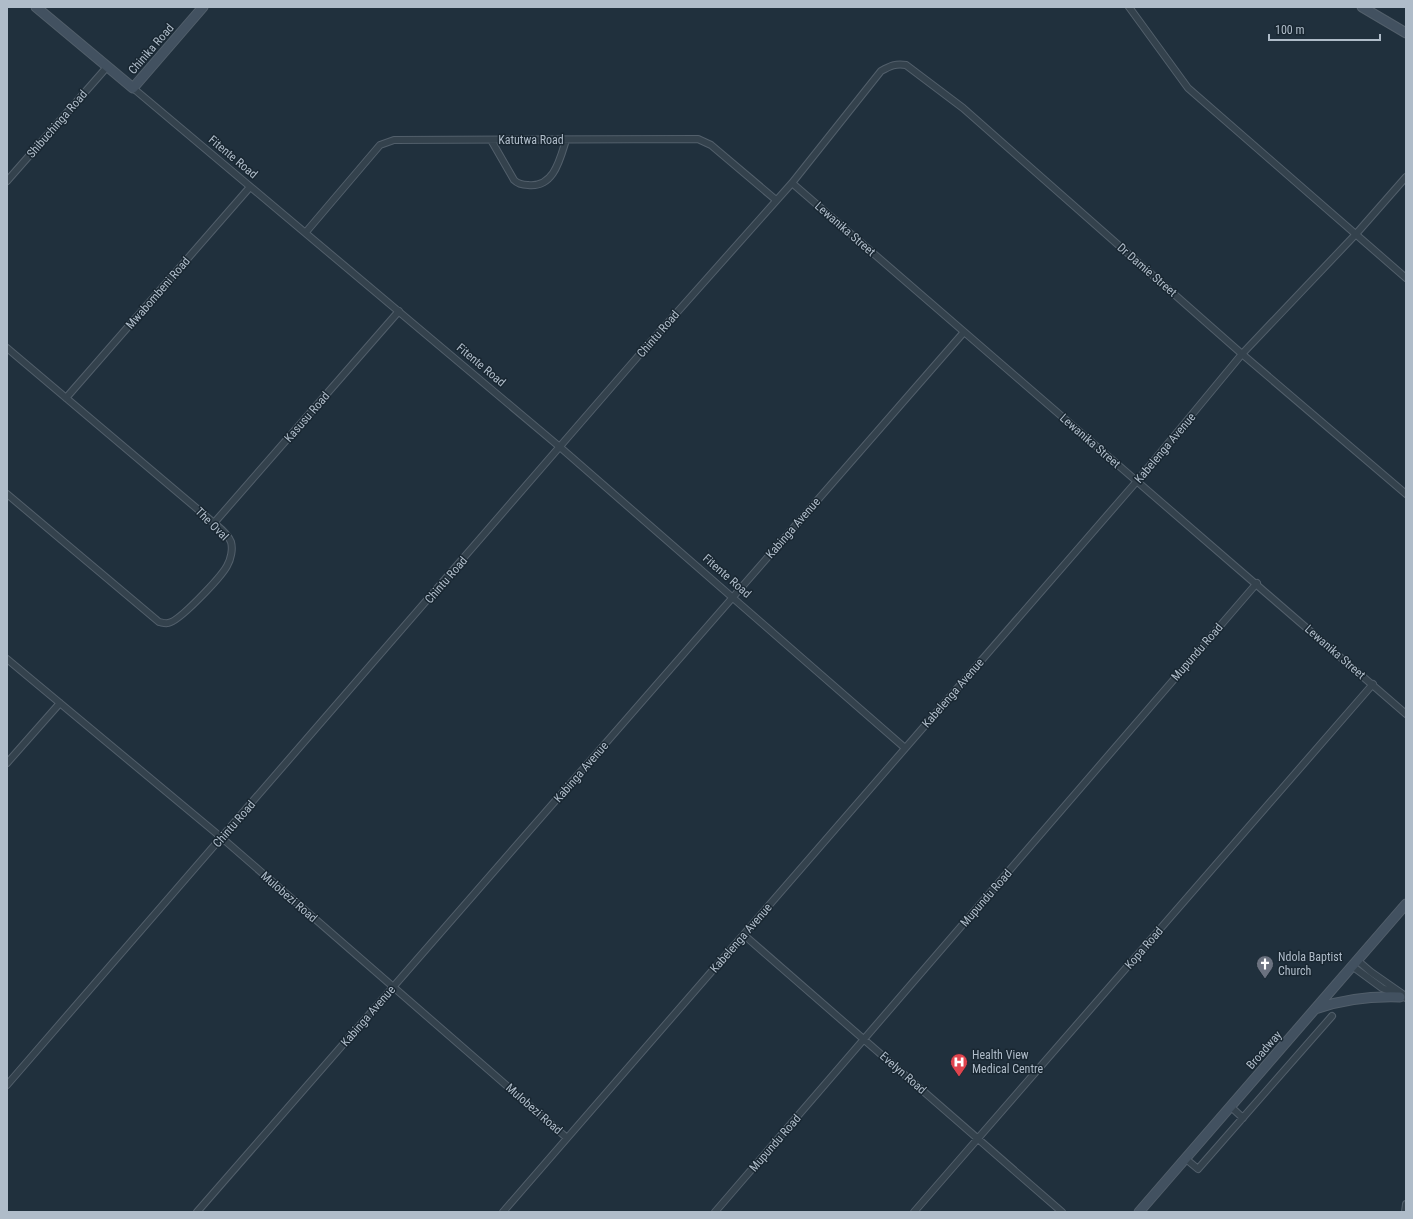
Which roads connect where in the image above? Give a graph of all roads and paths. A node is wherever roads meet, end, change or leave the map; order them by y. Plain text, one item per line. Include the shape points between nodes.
1 (36, 7) edge
2 (203, 7) edge
3 (1129, 7) edge
4 (1362, 7) edge
5 (1406, 33) edge
6 (107, 67) junction
7 (881, 71) joint
8 (133, 88) junction
9 (492, 140) junction
10 (566, 140) junction
11 (1406, 177) edge
12 (7, 181) edge
13 (792, 183) junction
14 (250, 187) junction
15 (776, 200) junction
16 (306, 232) junction
17 (1356, 234) junction
18 (1406, 278) edge
19 (399, 311) junction
20 (964, 332) junction
21 (7, 348) edge
22 (1242, 354) junction
23 (66, 398) junction
24 (561, 448) junction
25 (1137, 481) junction
26 (7, 494) edge
27 (1406, 494) edge
28 (214, 523) junction
29 (1256, 583) junction
30 (733, 597) junction
31 (7, 659) edge
32 (1373, 684) junction
33 (60, 703) junction
34 (1406, 714) edge
35 (905, 748) junction
36 (7, 763) edge
37 (222, 838) junction
38 (1406, 904) edge
39 (744, 935) junction
40 (1354, 963) junction
41 (393, 987) junction
42 (1404, 997) edge
43 (1315, 1009) junction
44 (1332, 1016) dead end
45 (864, 1040) junction
46 (7, 1085) edge
47 (1231, 1107) junction
48 (1243, 1118) junction
49 (567, 1138) junction
50 (979, 1139) junction
51 (1186, 1159) junction
52 (1406, 1204) edge
53 (507, 1210) edge
54 (197, 1212) edge
55 (715, 1212) edge
56 (914, 1212) edge
57 (1062, 1212) edge
58 (1139, 1212) edge
59 (1405, 1212) edge

1 - 6 main road, Fitente Road
2 - 8 main road, Chinika Road
3 - 17 street via 1188,88
4 - 5 main road
6 - 8 main road, Fitente Road
6 - 12 street, Shibuchinga Road
7 - 13 street, Chintu Road
7 - 22 street, Dr Damie Street via 898,64 906,65 963,108
8 - 14 street, Fitente Road
9 - 10 street, Katutwa Road
9 - 10 street via 514,180 530,186 548,180
9 - 16 street, Katutwa Road via 388,141 380,145
10 - 15 street, Katutwa Road via 698,139 711,145
11 - 17 street, Kabelenga Avenue
13 - 15 street, Chintu Road
13 - 20 street, Lewanika Street
14 - 16 street, Fitente Road
14 - 23 street, Mwabombeni Road
15 - 24 street, Chintu Road
16 - 19 street, Fitente Road
17 - 18 street
17 - 22 street, Kabelenga Avenue
19 - 24 street, Fitente Road
19 - 28 street, Kasusu Road
20 - 25 street, Lewanika Street
20 - 30 street, Kabinga Avenue
21 - 23 street, The Oval
22 - 25 street, Kabelenga Avenue
22 - 27 street, Dr Damie Street
23 - 28 street, The Oval
24 - 30 street, Fitente Road
24 - 37 street, Chintu Road
25 - 29 street, Lewanika Street
25 - 35 street, Kabelenga Avenue
26 - 28 street, The Oval via 159,622 168,623 178,619 192,607 227,566 231,542
29 - 32 street, Lewanika Street
29 - 45 street, Mupundu Road
30 - 35 street, Fitente Road
30 - 41 street, Kabinga Avenue
31 - 33 street, Mulobezi Road
32 - 34 street, Lewanika Street
32 - 50 street, Kopa Road
33 - 36 street
33 - 37 street, Mulobezi Road
35 - 39 street, Kabelenga Avenue
37 - 41 street, Mulobezi Road
37 - 46 street, Chintu Road
38 - 40 main road, Broadway
39 - 45 street, Evelyn Road
39 - 49 street, Kabelenga Avenue
40 - 42 street
40 - 43 main road, Broadway
41 - 49 street, Mulobezi Road
41 - 54 street, Kabinga Avenue
42 - 43 main road via 1354,998
43 - 47 main road, Broadway
44 - 48 street
45 - 50 street, Evelyn Road
45 - 55 street, Mupundu Road
47 - 48 street
47 - 51 main road, Broadway
48 - 51 street via 1198,1169
49 - 53 street, Kabelenga Avenue
50 - 56 street, Kopa Road
50 - 57 street, Evelyn Road
51 - 58 main road, Broadway
52 - 59 street

